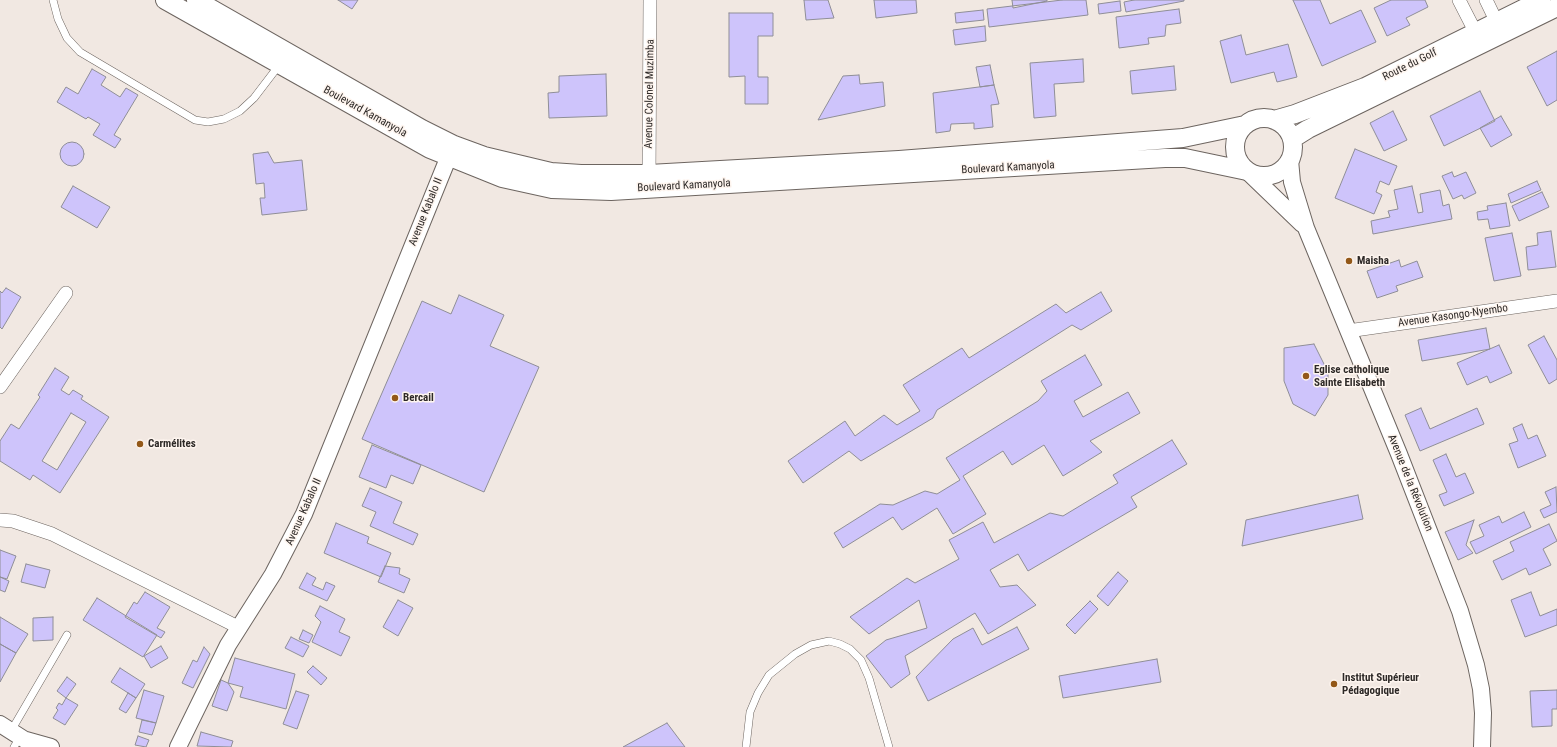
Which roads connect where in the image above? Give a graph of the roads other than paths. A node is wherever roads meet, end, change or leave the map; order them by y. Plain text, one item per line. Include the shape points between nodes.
1 (53, 0) edge
2 (165, 0) edge
3 (196, 0) edge
4 (650, 0) edge
5 (1459, 0) edge
6 (1486, 0) edge
7 (1541, 0) edge
8 (1557, 7) edge
9 (1500, 28) junction
10 (1479, 38) junction
11 (284, 59) junction
12 (1274, 120) junction
13 (1245, 125) junction
14 (1292, 139) junction
15 (451, 151) junction
16 (1290, 160) junction
17 (968, 162) junction
18 (1248, 172) junction
19 (649, 181) junction
20 (1306, 228) junction
21 (66, 293) dead end
22 (1557, 301) edge
23 (1348, 331) junction
24 (0, 387) edge
25 (0, 520) edge
26 (240, 628) junction
27 (67, 635) dead end
28 (17, 738) edge
29 (51, 747) edge
30 (178, 747) edge
31 (746, 747) edge
32 (889, 747) edge
33 (1482, 747) edge

1 - 11 lane via 67,38 80,52 195,120 208,122 224,119 240,111 254,98
2 - 11 main road, Boulevard Kamanyola
3 - 11 main road, Boulevard Kamanyola
4 - 19 street, Avenue Colonel Muzimba
5 - 10 street
6 - 9 street
7 - 9 main road, Route du Golf
8 - 9 main road
9 - 10 main road, Route du Golf
10 - 12 main road, Route du Golf via 1365,87
10 - 14 main road
11 - 15 main road, Boulevard Kamanyola
12 - 13 main road via 1259,118
12 - 14 main road via 1287,129
13 - 17 main road, Boulevard Kamanyola via 1183,138
13 - 18 main road via 1238,134 1235,152 1239,162
14 - 16 main road
15 - 19 main road, Boulevard Kamanyola via 551,172
15 - 26 street, Avenue Kabalo II via 304,514 273,574
16 - 18 main road via 1282,170 1270,176
16 - 20 street via 1292,182
17 - 18 main road, Boulevard Kamanyola via 1185,158
17 - 19 main road, Boulevard Kamanyola
18 - 20 street
20 - 23 street, Avenue de la Révolution
21 - 24 street
22 - 23 street, Avenue Kasongo-Nyembo
23 - 33 street, Avenue de la Révolution via 1460,611 1481,689
25 - 26 street via 52,534
26 - 30 street, Avenue Kabalo II via 228,645
27 - 28 lane
28 - 29 street
31 - 32 lane via 750,712 769,675 795,654 811,645 829,641 850,649 861,660 869,678

